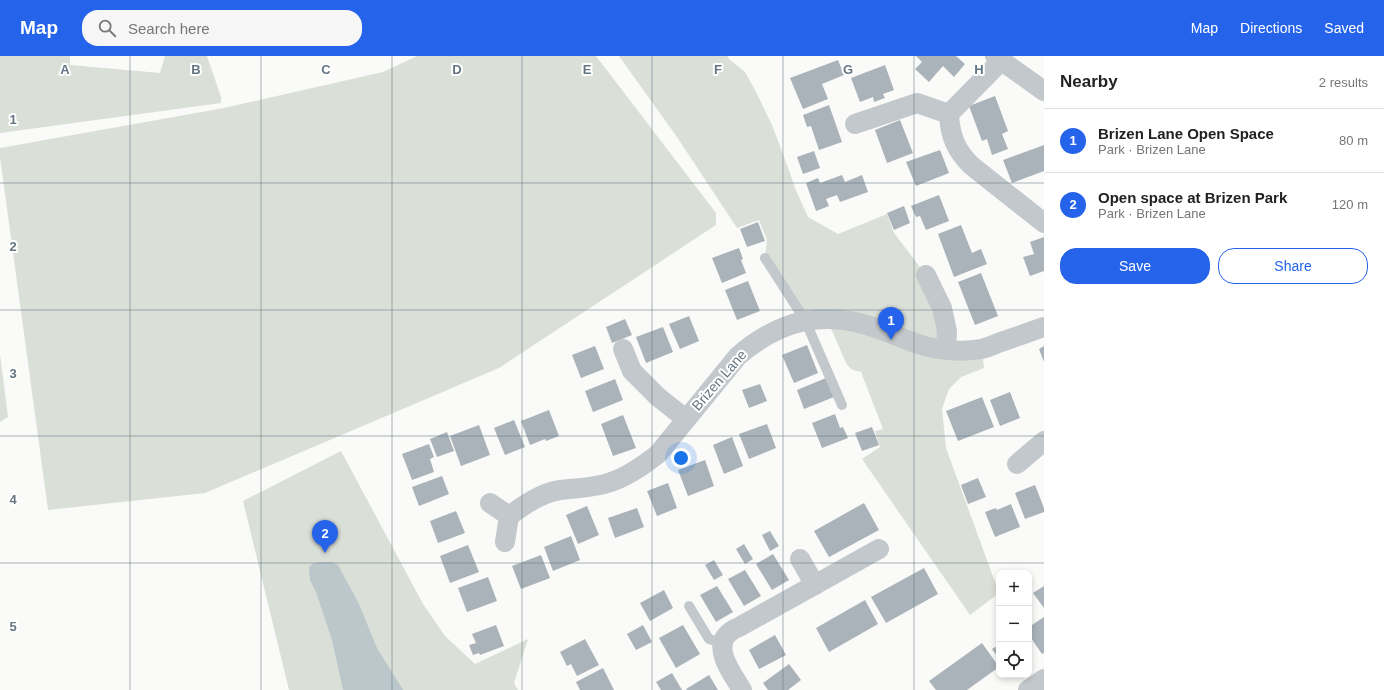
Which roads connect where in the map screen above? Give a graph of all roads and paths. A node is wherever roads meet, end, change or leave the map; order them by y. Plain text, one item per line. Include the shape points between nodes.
1 (998, 58) edge
2 (1044, 91) edge
3 (948, 114) junction
4 (855, 124) dead end
5 (1044, 223) edge
6 (765, 258) dead end
7 (926, 275) dead end
8 (805, 320) junction
9 (1044, 327) edge
10 (623, 349) dead end
11 (946, 350) junction
12 (842, 405) dead end
13 (686, 419) junction
14 (1044, 441) edge
15 (1017, 464) dead end
16 (490, 503) dead end
17 (509, 516) junction
18 (505, 542) dead end
19 (879, 549) dead end
20 (800, 559) dead end
21 (815, 585) junction
22 (690, 606) dead end
23 (722, 643) junction
24 (1044, 679) edge
25 (742, 690) edge
26 (1028, 690) edge

1 - 2 street
1 - 3 street
3 - 4 street via 917,103
3 - 5 street via 952,139 964,158
6 - 8 lane
7 - 11 street via 942,308 947,330
8 - 11 street, Brizen Lane via 842,319 857,322 908,341
8 - 12 lane
8 - 13 street, Brizen Lane via 780,328 752,343 738,356
9 - 11 street, Brizen Lane via 982,349
10 - 13 street via 632,371 658,397
13 - 17 street, Brizen Lane via 658,454 625,477 594,487 540,496
14 - 15 street
16 - 17 street
17 - 18 street
19 - 21 street
20 - 21 street
21 - 23 street via 739,627 726,636
22 - 23 lane via 709,639
23 - 25 street via 723,657
24 - 26 street

